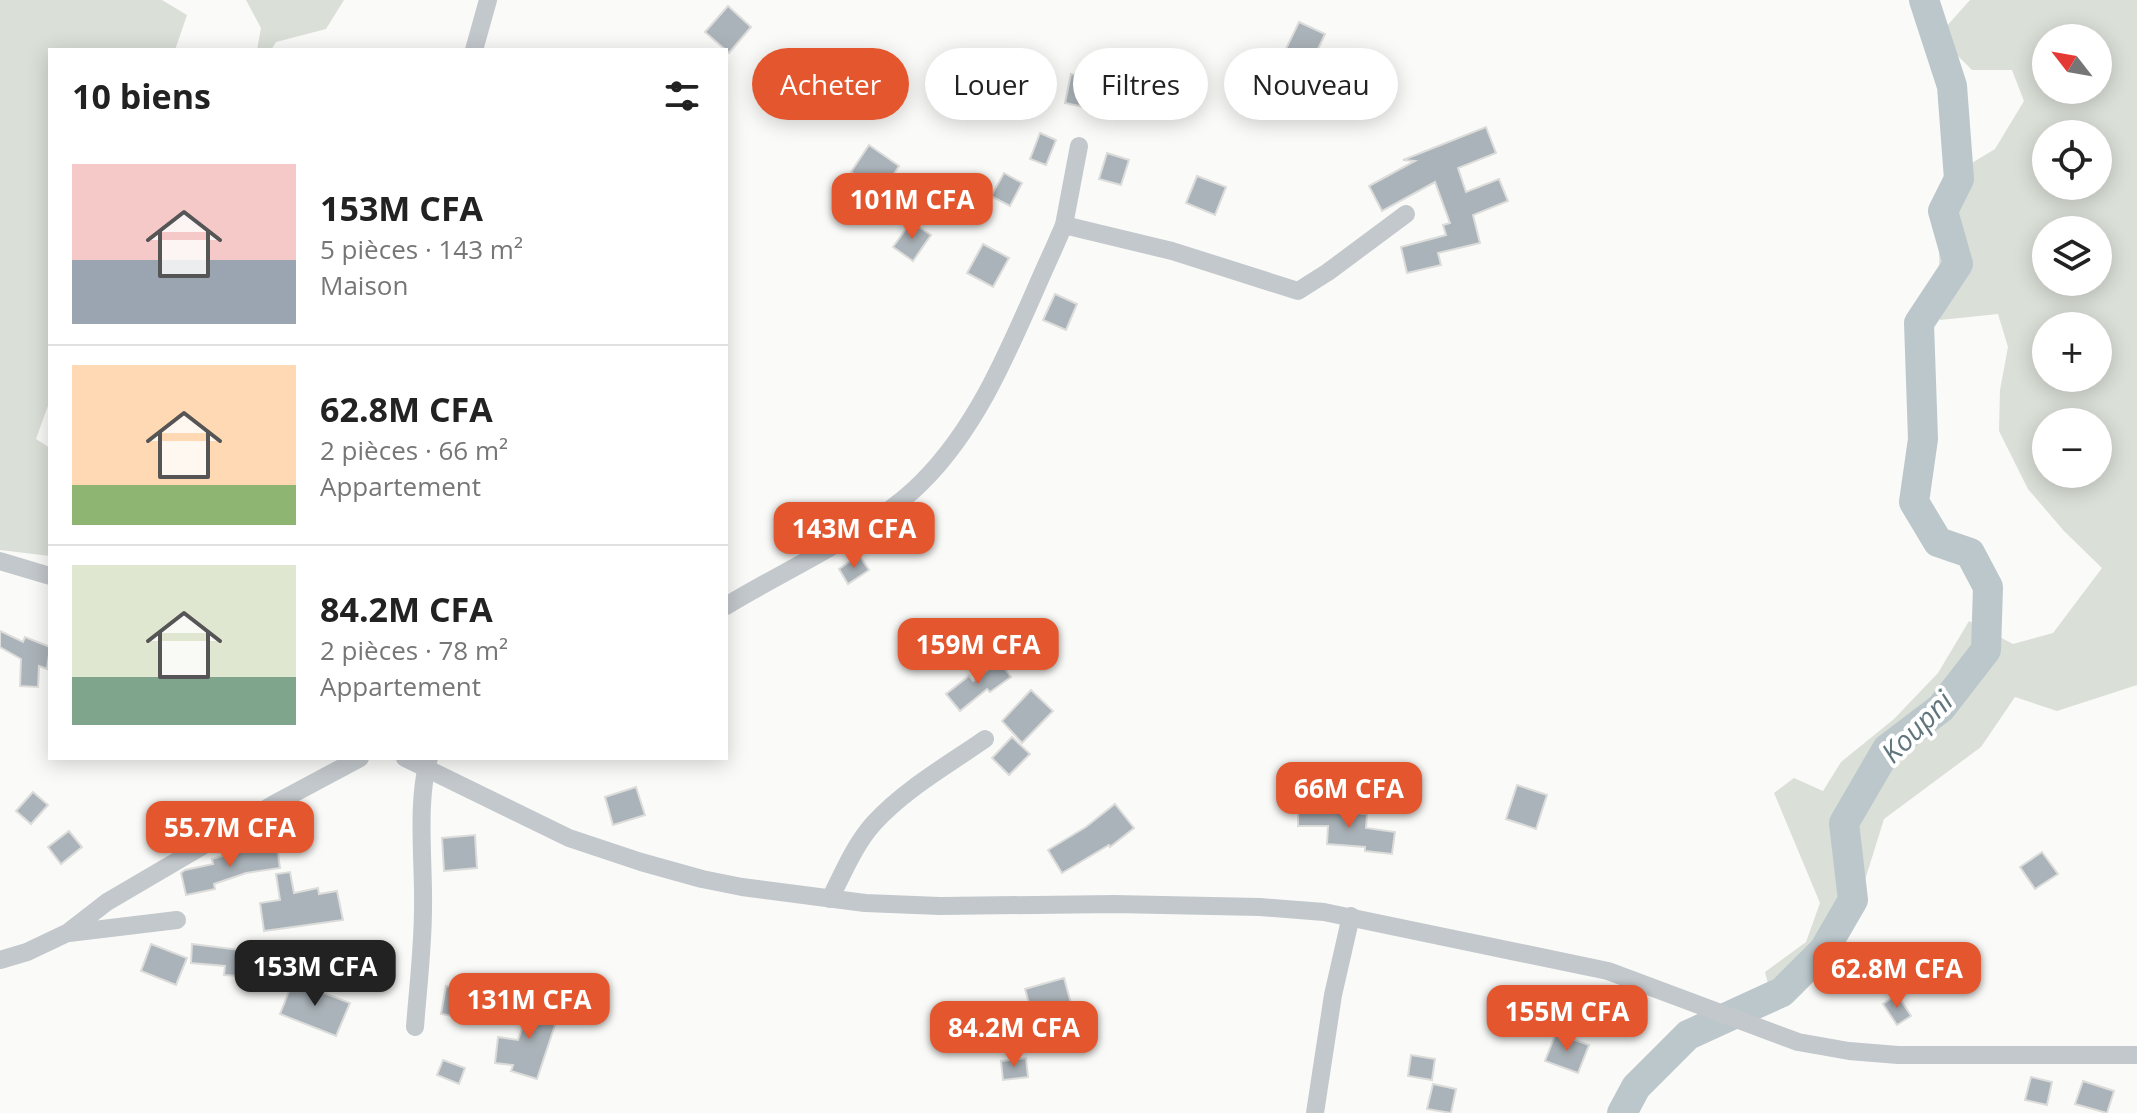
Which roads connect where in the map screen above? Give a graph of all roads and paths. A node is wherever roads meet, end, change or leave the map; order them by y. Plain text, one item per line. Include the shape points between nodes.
1 (488, 0) edge
2 (475, 48) edge
3 (1079, 146) dead end
4 (1406, 214) dead end
5 (1064, 225) junction
6 (0, 561) edge
7 (48, 575) edge
8 (728, 605) edge
9 (985, 739) dead end
10 (356, 760) edge
11 (427, 763) edge
12 (830, 899) junction
13 (1351, 916) junction
14 (177, 920) dead end
15 (67, 933) junction
16 (0, 960) edge
17 (415, 1027) dead end
18 (2137, 1055) edge
19 (1315, 1113) edge

1 - 2 street
3 - 5 street
4 - 5 street via 1298,291 1172,251
5 - 8 street via 990,387 922,483 869,522
6 - 7 street
9 - 12 street via 874,823
10 - 15 street via 107,902
11 - 12 street via 569,838 728,884
11 - 17 street
12 - 13 street via 940,906 1260,907
13 - 18 street via 1608,971 1798,1042 1898,1055
13 - 19 street
14 - 15 street
15 - 16 street

